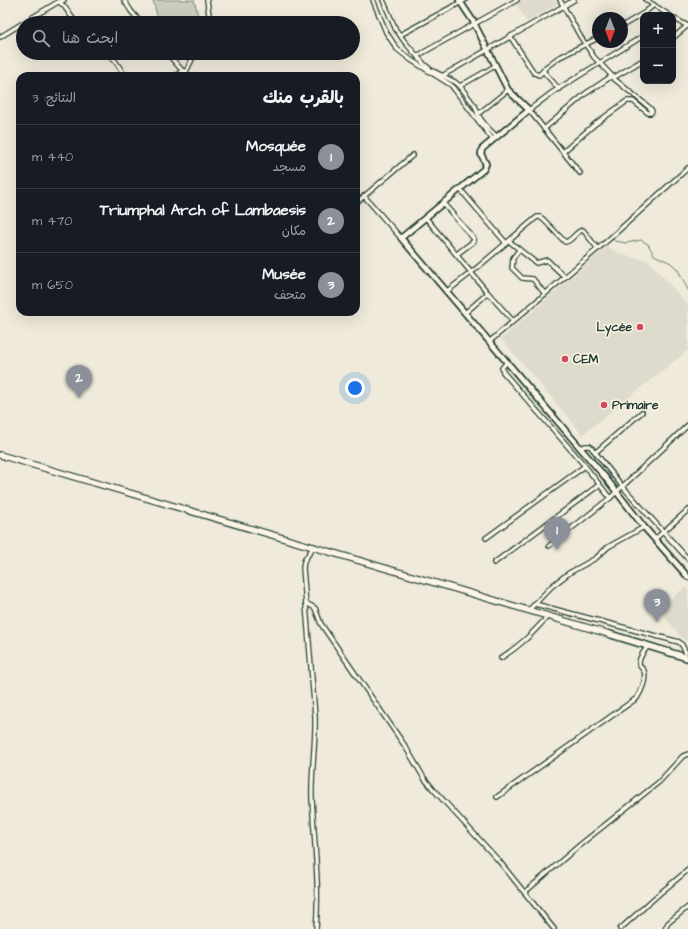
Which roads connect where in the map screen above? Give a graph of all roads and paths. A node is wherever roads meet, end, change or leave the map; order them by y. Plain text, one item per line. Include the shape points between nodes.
1 (64, 0) edge
2 (124, 0) edge
3 (207, 0) edge
4 (373, 0) edge
5 (383, 0) edge
6 (517, 0) edge
7 (560, 0) edge
8 (574, 0) edge
9 (646, 0) edge
10 (58, 1) edge
11 (462, 1) edge
12 (653, 3) edge
13 (64, 6) junction
14 (564, 6) junction
15 (665, 12) edge
16 (34, 16) edge
17 (71, 16) edge
18 (135, 16) edge
19 (209, 16) edge
20 (676, 20) edge
21 (628, 22) edge
22 (474, 24) junction
23 (688, 26) edge
24 (16, 28) edge
25 (400, 35) junction
26 (510, 36) junction
27 (676, 36) edge
28 (0, 38) edge
29 (640, 38) edge
30 (592, 40) edge
31 (586, 43) junction
32 (487, 50) junction
33 (418, 56) junction
34 (114, 60) edge
35 (173, 60) edge
36 (192, 60) edge
37 (640, 62) edge
38 (600, 63) junction
39 (495, 66) junction
40 (543, 71) junction
41 (122, 72) edge
42 (183, 72) edge
43 (186, 72) edge
44 (442, 76) junction
45 (612, 77) junction
46 (460, 86) junction
47 (559, 89) junction
48 (508, 90) junction
49 (529, 110) junction
50 (478, 114) junction
51 (544, 129) junction
52 (495, 139) junction
53 (563, 152) junction
54 (413, 155) dead end
55 (688, 168) edge
56 (580, 173) dead end
57 (460, 189) junction
58 (364, 196) junction
59 (360, 200) edge
60 (443, 203) junction
61 (426, 218) junction
62 (402, 238) junction
63 (507, 242) junction
64 (598, 248) junction
65 (519, 250) junction
66 (457, 254) junction
67 (472, 272) junction
68 (565, 277) junction
69 (446, 292) junction
70 (488, 293) junction
71 (545, 294) junction
72 (465, 313) junction
73 (513, 321) junction
74 (489, 342) junction
75 (506, 362) junction
76 (642, 412) dead end
77 (688, 425) edge
78 (580, 448) junction
79 (596, 452) junction
80 (0, 455) edge
81 (585, 466) junction
82 (599, 485) junction
83 (623, 487) junction
84 (617, 492) junction
85 (610, 498) junction
86 (688, 510) edge
87 (644, 527) junction
88 (663, 533) junction
89 (486, 538) dead end
90 (655, 539) junction
91 (314, 546) junction
92 (550, 546) dead end
93 (688, 559) edge
94 (494, 563) dead end
95 (688, 577) edge
96 (306, 602) junction
97 (534, 604) junction
98 (529, 610) junction
99 (548, 616) junction
100 (609, 634) junction
101 (648, 646) junction
102 (687, 655) edge
103 (501, 658) dead end
104 (688, 754) edge
105 (498, 797) dead end
106 (688, 870) edge
107 (525, 892) junction
108 (688, 907) edge
109 (316, 929) edge
110 (554, 929) edge
111 (620, 929) edge
112 (665, 929) edge

1 - 10 street
1 - 13 street
2 - 18 street
3 - 19 street
4 - 52 street via 386,32 397,49 451,85
5 - 25 street
6 - 22 street
7 - 14 street
8 - 14 street
9 - 12 street
10 - 13 street
10 - 16 street
11 - 22 street
11 - 25 street
12 - 15 street
12 - 21 street via 644,13
13 - 17 street
14 - 26 street
14 - 31 street
20 - 23 street
22 - 32 street
22 - 33 street
23 - 27 street
24 - 28 street
25 - 33 street
26 - 32 street
26 - 40 street via 534,73 539,75
29 - 38 street
30 - 31 street
31 - 38 street
31 - 40 street via 558,58
32 - 39 street
32 - 44 street
33 - 44 street via 431,70
34 - 41 street
35 - 42 street
36 - 43 street
37 - 45 street
38 - 45 street
38 - 47 street
39 - 46 street
39 - 48 street
40 - 47 street
44 - 46 street
45 - 51 street via 585,94
45 - 53 street via 650,108 651,113 633,101 627,101
46 - 50 street via 478,110
47 - 49 street
48 - 49 street
48 - 50 street
49 - 51 street
49 - 52 street
50 - 52 street
51 - 53 street
52 - 57 street via 481,151 485,167
53 - 56 street
54 - 58 street
55 - 64 street
57 - 60 street
57 - 63 street
58 - 59 street
58 - 62 street
60 - 61 street
60 - 66 street via 474,239
61 - 62 street
61 - 66 street
62 - 69 street
63 - 64 street via 539,217 565,242 583,230
63 - 65 street
63 - 67 street
64 - 68 street
65 - 68 street via 536,263 548,261
65 - 71 street via 513,258 512,268 522,278 532,279
66 - 67 street
67 - 69 street
67 - 70 street
68 - 71 street
69 - 72 street
70 - 72 street
70 - 73 street
71 - 73 street
72 - 74 street
73 - 74 street
74 - 75 street
75 - 78 street
75 - 81 street via 502,368 503,372
76 - 79 street
77 - 83 street
78 - 79 street via 590,446
78 - 84 street
79 - 83 street
80 - 91 main road
81 - 82 street
81 - 89 street
82 - 85 street
82 - 94 street
83 - 84 street
83 - 88 street
84 - 85 street
84 - 87 street
85 - 92 street
86 - 88 street
87 - 90 street
87 - 97 street via 569,573
88 - 90 street
88 - 93 street
90 - 95 street
91 - 96 street via 303,564
91 - 98 main road
96 - 107 street via 316,610 321,624 424,778
96 - 109 street via 315,720 312,791
97 - 98 street
97 - 102 street via 679,642
98 - 99 main road
99 - 100 main road
99 - 103 street via 524,642
100 - 101 highway
100 - 102 highway
101 - 102 highway
101 - 105 street via 639,662 644,671 644,680 642,690 636,698
104 - 107 street via 683,756 659,782 580,844
106 - 111 street
107 - 110 street
108 - 112 street via 668,923

